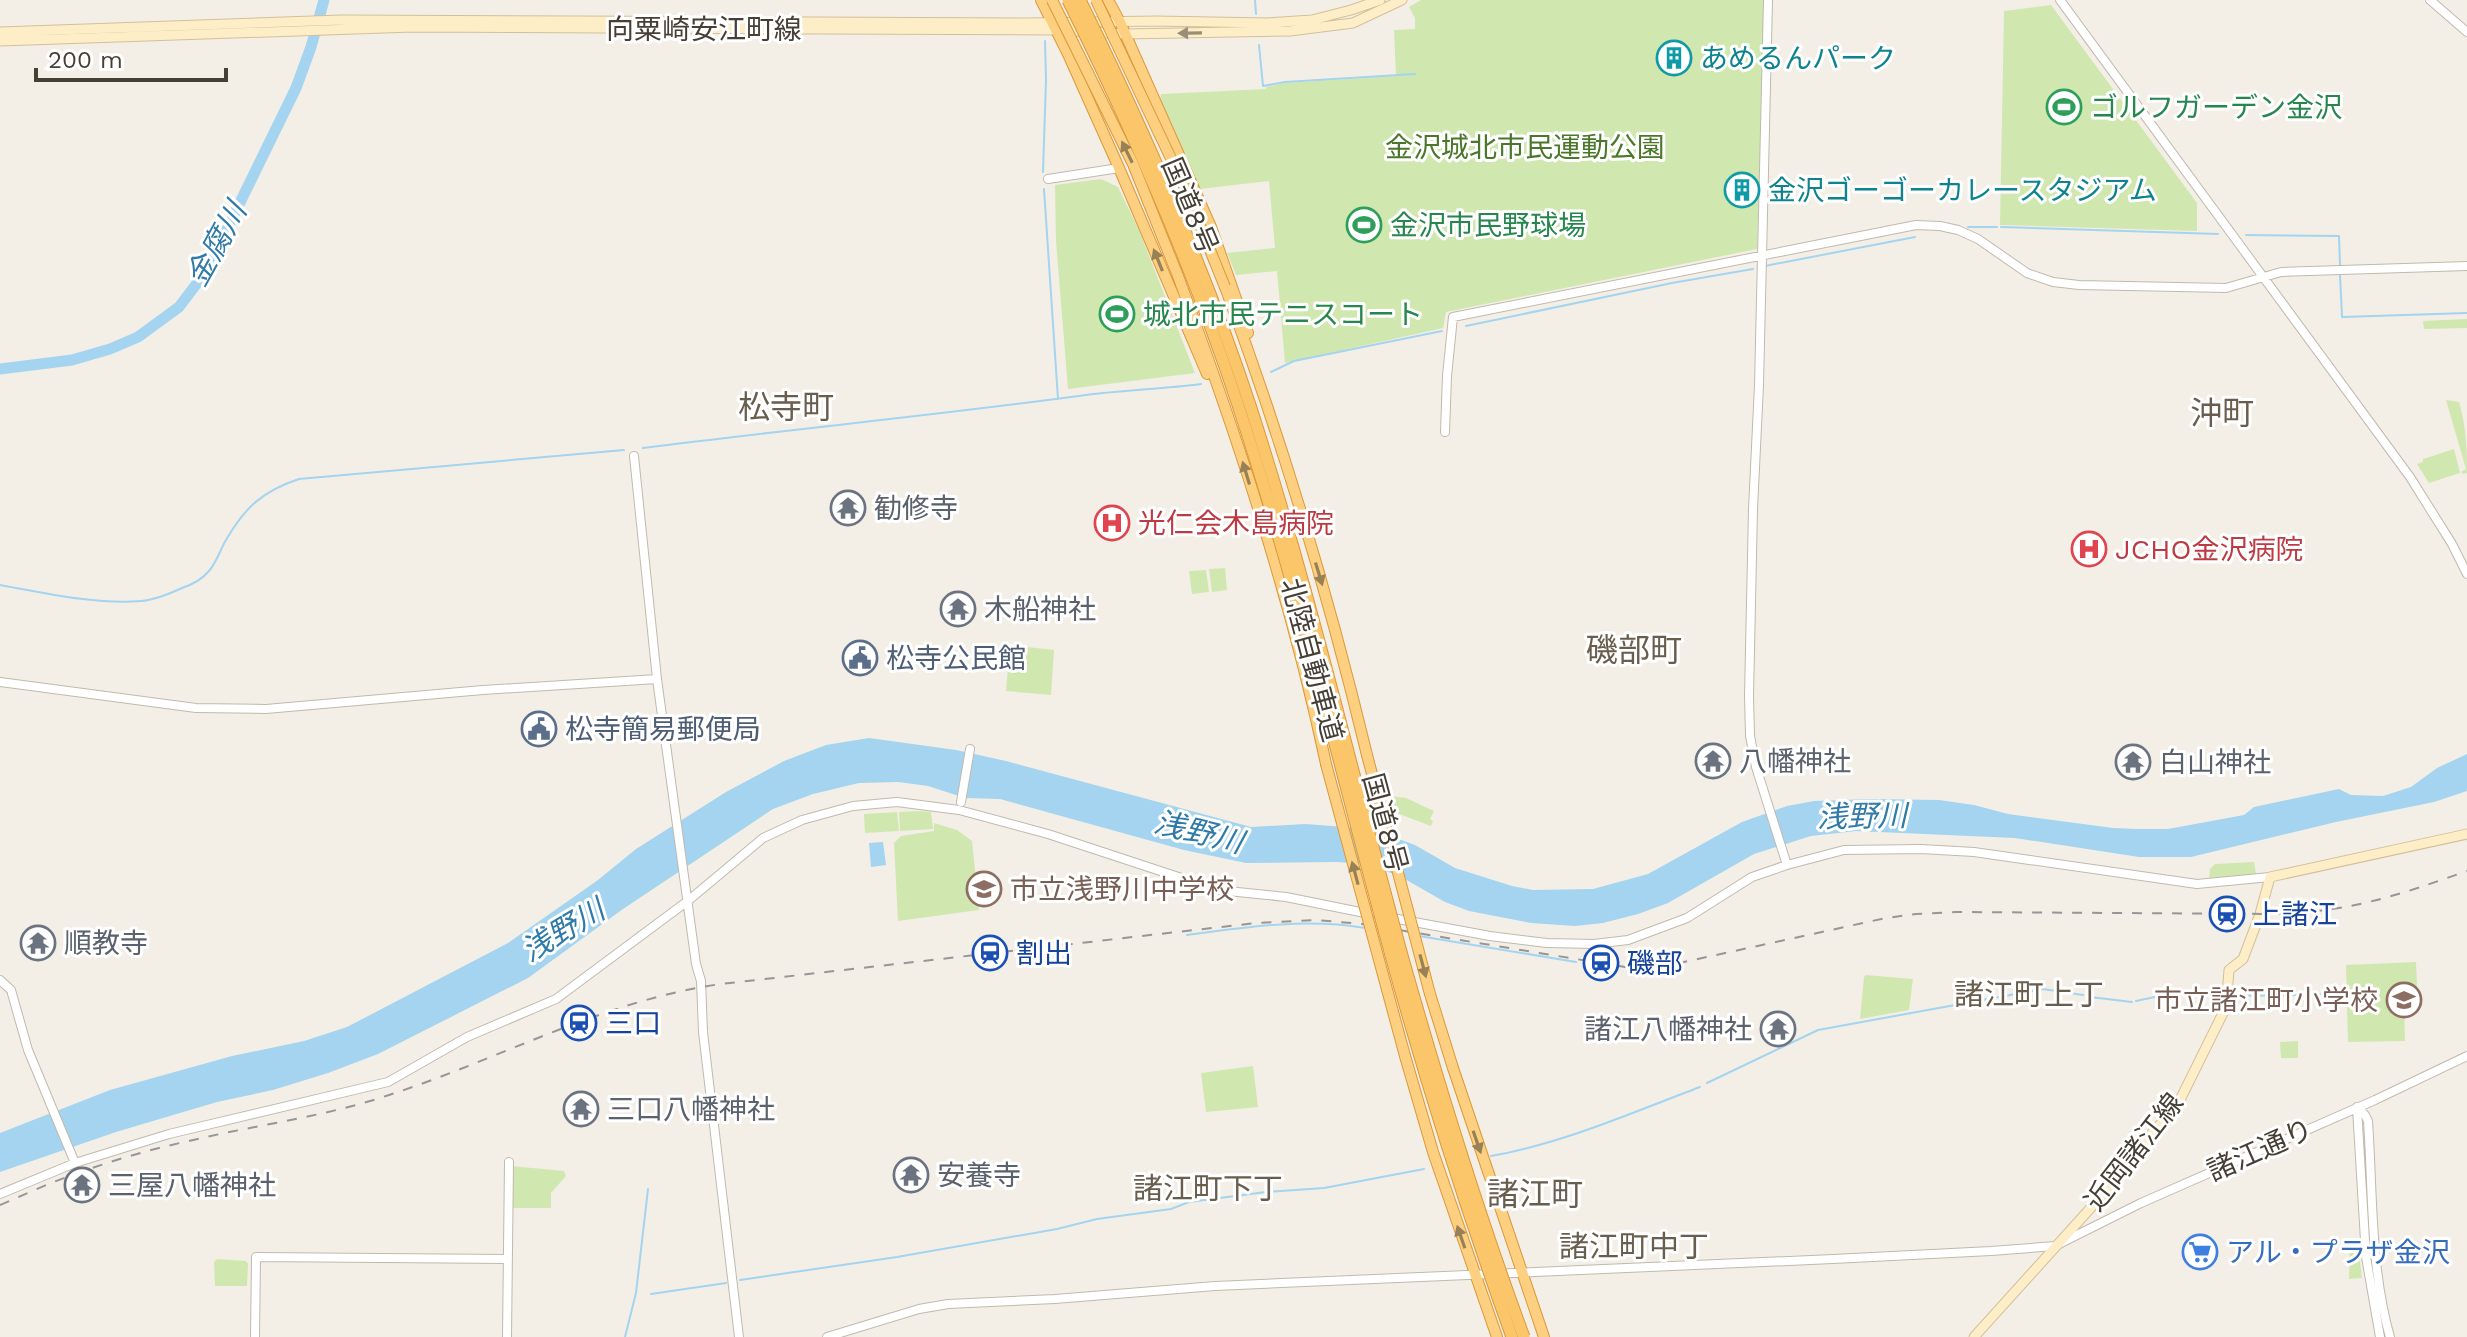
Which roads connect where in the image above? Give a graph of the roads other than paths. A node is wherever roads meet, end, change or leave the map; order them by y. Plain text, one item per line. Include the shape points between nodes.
1 (1041, 0) edge
2 (1052, 0) edge
3 (1068, 0) edge
4 (1080, 0) edge
5 (1096, 0) edge
6 (1108, 0) edge
7 (1380, 0) edge
8 (1402, 0) edge
9 (1768, 0) edge
10 (2060, 0) edge
11 (2430, 0) edge
12 (1120, 22) junction
13 (297, 26) junction
14 (1054, 26) junction
15 (0, 32) edge
16 (2467, 32) edge
17 (1125, 34) junction
18 (0, 41) edge
19 (1119, 168) junction
20 (1048, 179) dead end
21 (1762, 255) junction
22 (2467, 266) edge
23 (2263, 276) junction
24 (1265, 399) junction
25 (1445, 432) dead end
26 (1234, 434) junction
27 (634, 456) dead end
28 (2467, 574) edge
29 (657, 679) junction
30 (0, 682) edge
31 (970, 749) dead end
32 (961, 802) dead end
33 (2467, 834) edge
34 (1786, 860) junction
35 (2270, 877) junction
36 (689, 900) junction
37 (0, 980) edge
38 (2467, 1056) edge
39 (2357, 1107) junction
40 (509, 1162) dead end
41 (75, 1163) junction
42 (0, 1194) edge
43 (2055, 1246) junction
44 (508, 1259) junction
45 (1520, 1272) junction
46 (1474, 1274) junction
47 (255, 1337) edge
48 (507, 1337) edge
49 (739, 1337) edge
50 (827, 1337) edge
51 (1497, 1337) edge
52 (1512, 1337) edge
53 (1524, 1337) edge
54 (1544, 1337) edge
55 (1974, 1337) edge
56 (2380, 1337) edge
57 (2390, 1337) edge

1 - 14 highway
26 -> 2 highway, 国道8号, bridge via 1133,164
3 - 52 highway, 北陸自動車道, bridge via 1160,199 1238,406 1293,587 1411,1028
4 - 53 highway, 北陸自動車道, bridge via 1176,207 1249,404 1307,596 1450,1121
5 - 24 highway, 国道8号, bridge via 1184,186
6 - 12 highway
7 - 12 main road, 向粟崎安江町線 via 1293,22
8 -> 17 main road, 向粟崎安江町線 via 1353,23 1330,27
9 - 21 street
10 - 23 street
11 - 16 street
12 - 14 main road, 向粟崎安江町線
12 - 17 highway
13 - 14 main road, 向粟崎安江町線
13 - 15 main road, 向粟崎安江町線
13 - 18 main road, 向粟崎安江町線
14 - 17 main road, 向粟崎安江町線
14 - 19 highway
17 - 24 highway via 1211,227
19 - 20 street
26 -> 19 highway
21 - 23 street via 1924,224 1966,233 2027,273 2065,284 2219,289
21 - 25 street via 1453,317
21 - 34 street via 1750,736
22 - 23 street
23 - 28 street via 2410,477
24 -> 45 highway, 国道8号, bridge via 1325,594 1430,994
46 -> 26 highway, 国道8号, bridge via 1405,1056 1311,693
27 - 29 street
29 - 30 street via 266,709 196,708
29 - 36 street
31 - 32 street
33 - 35 main road
34 - 35 street via 1844,850 1921,849 2197,884
34 - 36 street via 1687,918 1628,940 1547,943 1218,890 1003,820 897,802 853,806 763,838
35 - 43 main road, 近岡諸江線 via 2243,959 2229,970 2221,1020 2177,1106
36 - 41 street via 556,999 467,1037 388,1082 196,1126
36 - 49 street
37 - 41 street via 11,990 28,1050
38 - 39 street, 諸江通り
39 - 43 street, 諸江通り
39 - 56 street via 2366,1257
39 - 57 street via 2368,1121 2376,1263
40 - 44 street
41 - 42 street
43 - 45 street
43 - 55 main road, 近岡諸江線
44 - 47 street via 256,1257
44 - 48 street
45 - 46 street
45 - 54 highway, 国道8号
46 - 50 street via 948,1304
46 - 51 highway, 国道8号

